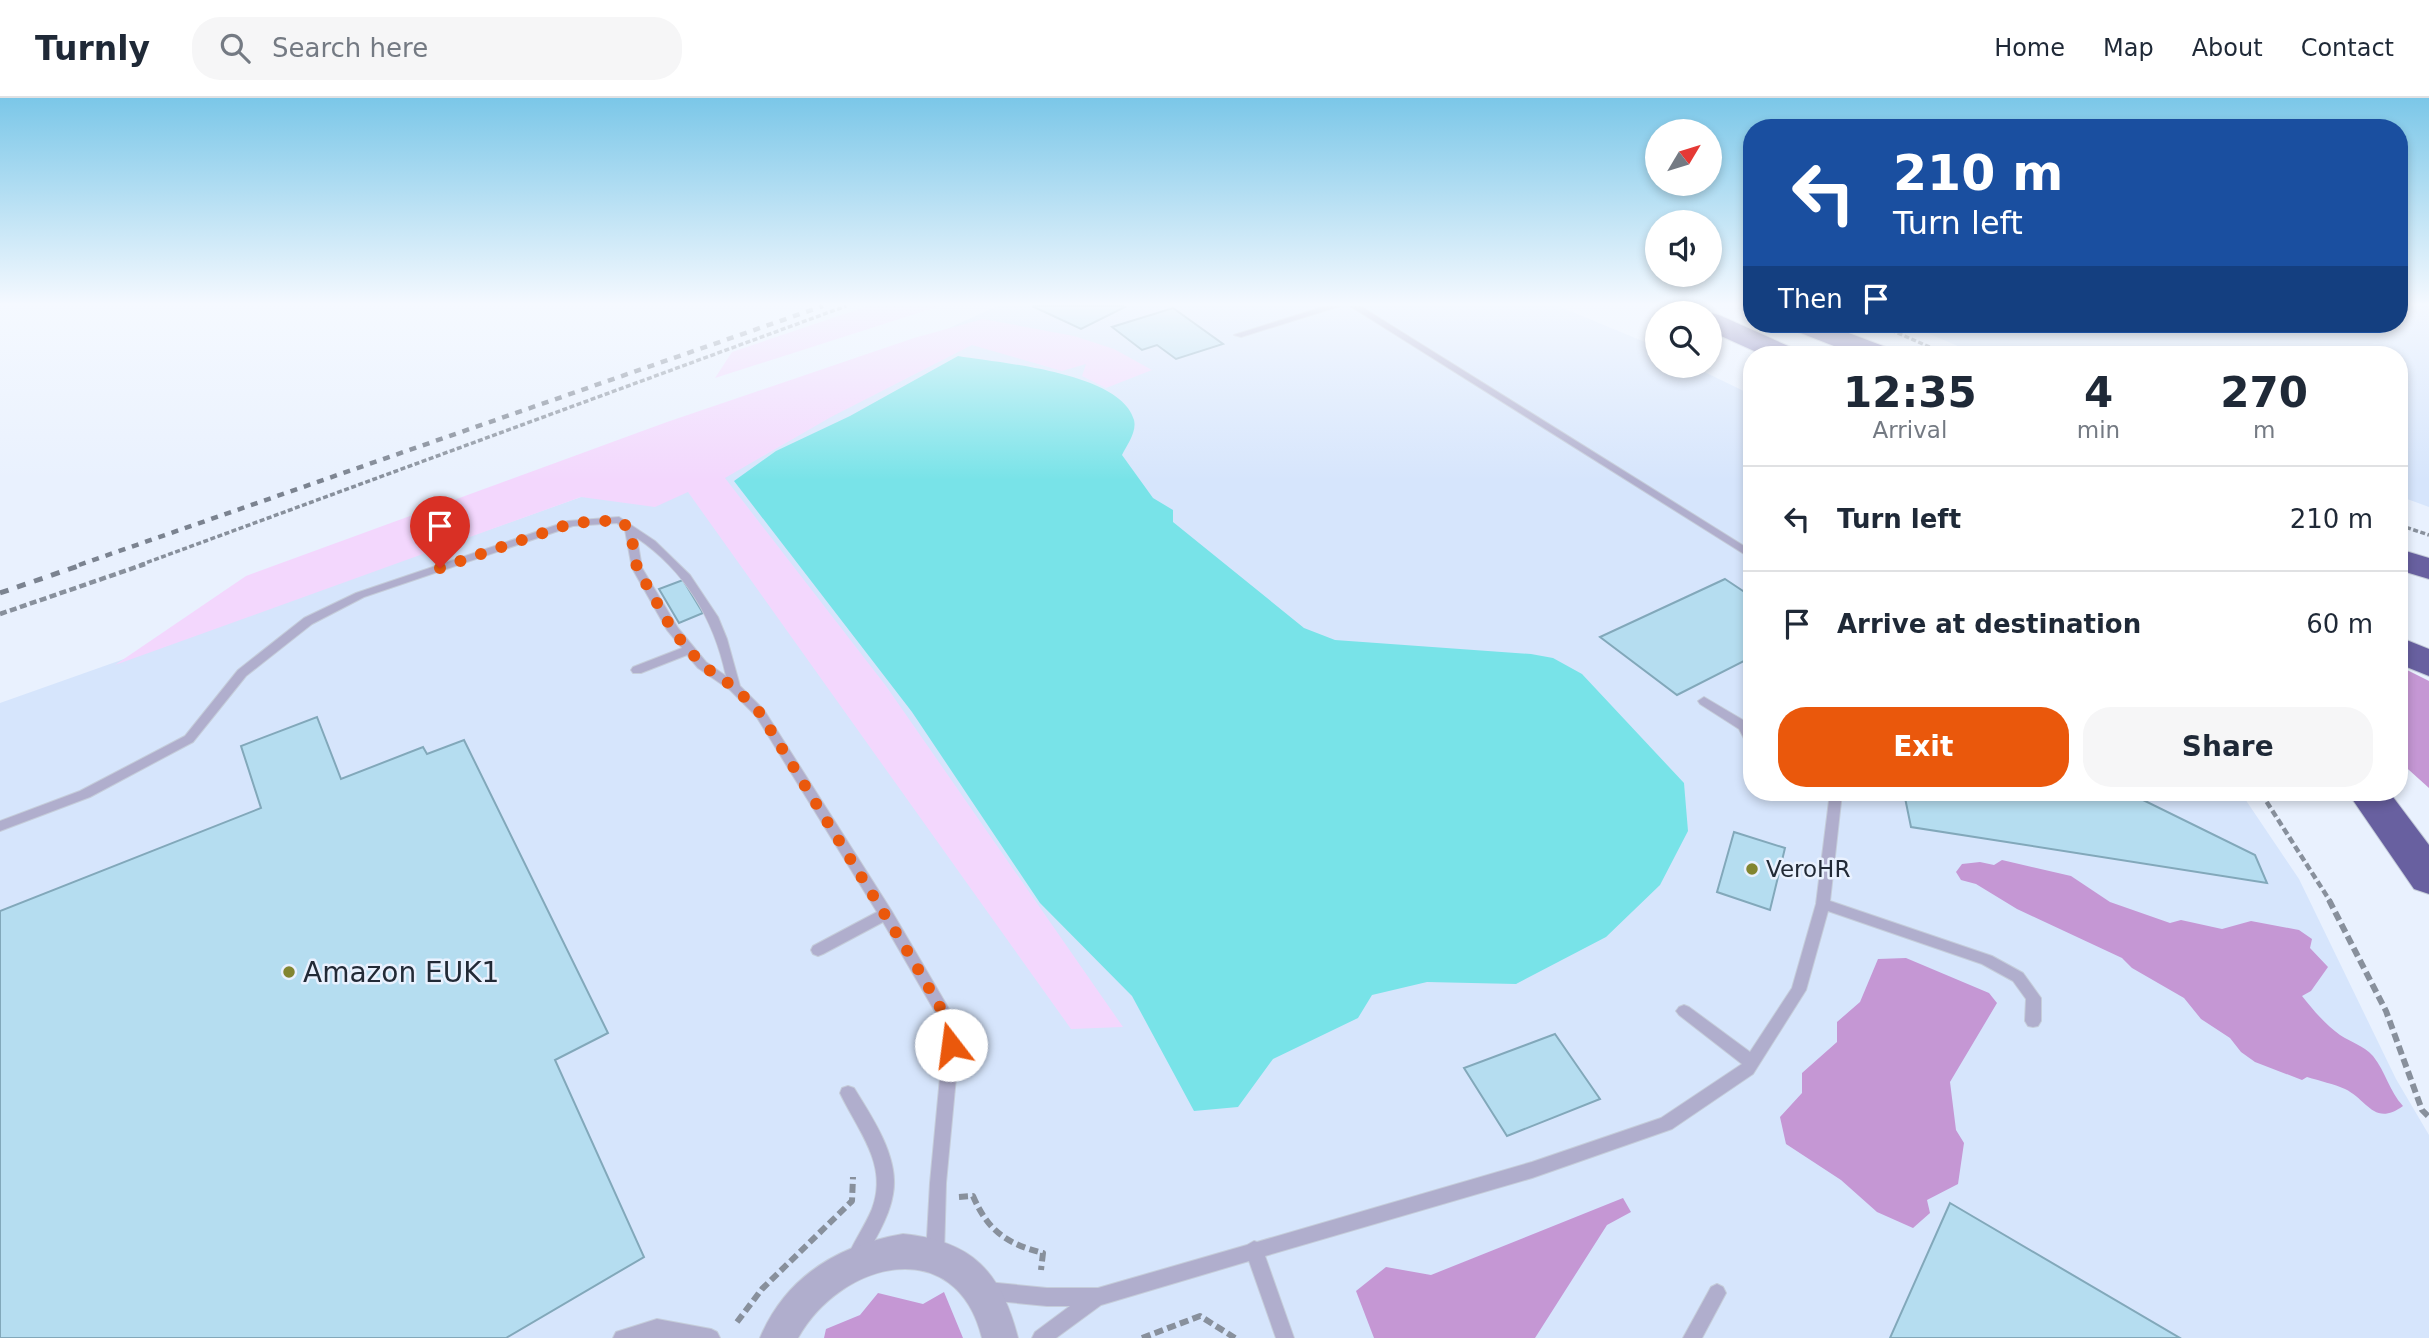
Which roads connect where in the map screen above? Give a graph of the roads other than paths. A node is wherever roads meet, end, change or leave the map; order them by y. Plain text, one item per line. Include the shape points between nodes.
1 (1446, 364) edge
2 (630, 529) junction
3 (1743, 550) edge
4 (2408, 562) edge
5 (2429, 569) edge
6 (2408, 628) edge
7 (2429, 639) edge
8 (689, 650) junction
9 (2408, 654) edge
10 (2429, 664) edge
11 (637, 670) dead end
12 (734, 687) junction
13 (1704, 701) dead end
14 (1743, 721) edge
15 (1835, 801) edge
16 (2374, 801) edge
17 (0, 826) edge
18 (2429, 877) edge
19 (1823, 904) junction
20 (886, 915) junction
21 (818, 950) dead end
22 (1684, 1012) dead end
23 (2033, 1021) dead end
24 (1751, 1062) junction
25 (848, 1093) dead end
26 (1254, 1249) junction
27 (935, 1256) junction
28 (854, 1262) junction
29 (982, 1290) junction
30 (1717, 1293) dead end
31 (1098, 1297) junction
32 (622, 1338) edge
33 (711, 1338) edge
34 (778, 1338) edge
35 (1000, 1338) edge
36 (1041, 1338) edge
37 (1285, 1338) edge
38 (1692, 1338) edge

1 - 3 lane
2 - 8 lane via 637,568
2 - 12 lane via 659,547 686,575 717,623
2 - 17 lane via 619,520 572,523 360,595 308,621 242,673 189,739 85,794
4 - 5 highway
6 - 7 highway
8 - 11 lane
8 - 12 lane
9 - 10 highway
12 - 20 lane via 760,713
13 - 14 lane
15 - 19 lane
16 - 18 highway
19 - 23 lane via 1987,960 2018,977 2034,998
19 - 24 lane via 1799,990
20 - 21 lane
20 - 27 lane via 948,1021 951,1045
22 - 24 lane
24 - 26 lane via 1665,1124 1532,1170
25 - 28 lane via 880,1153 886,1190
26 - 31 lane
26 - 37 lane
27 - 28 street via 909,1251 881,1253
27 - 29 street via 962,1269
28 - 34 street via 825,1278 800,1301
29 - 31 lane
29 - 35 street
30 - 38 lane
31 - 36 lane
32 - 33 lane via 657,1328

